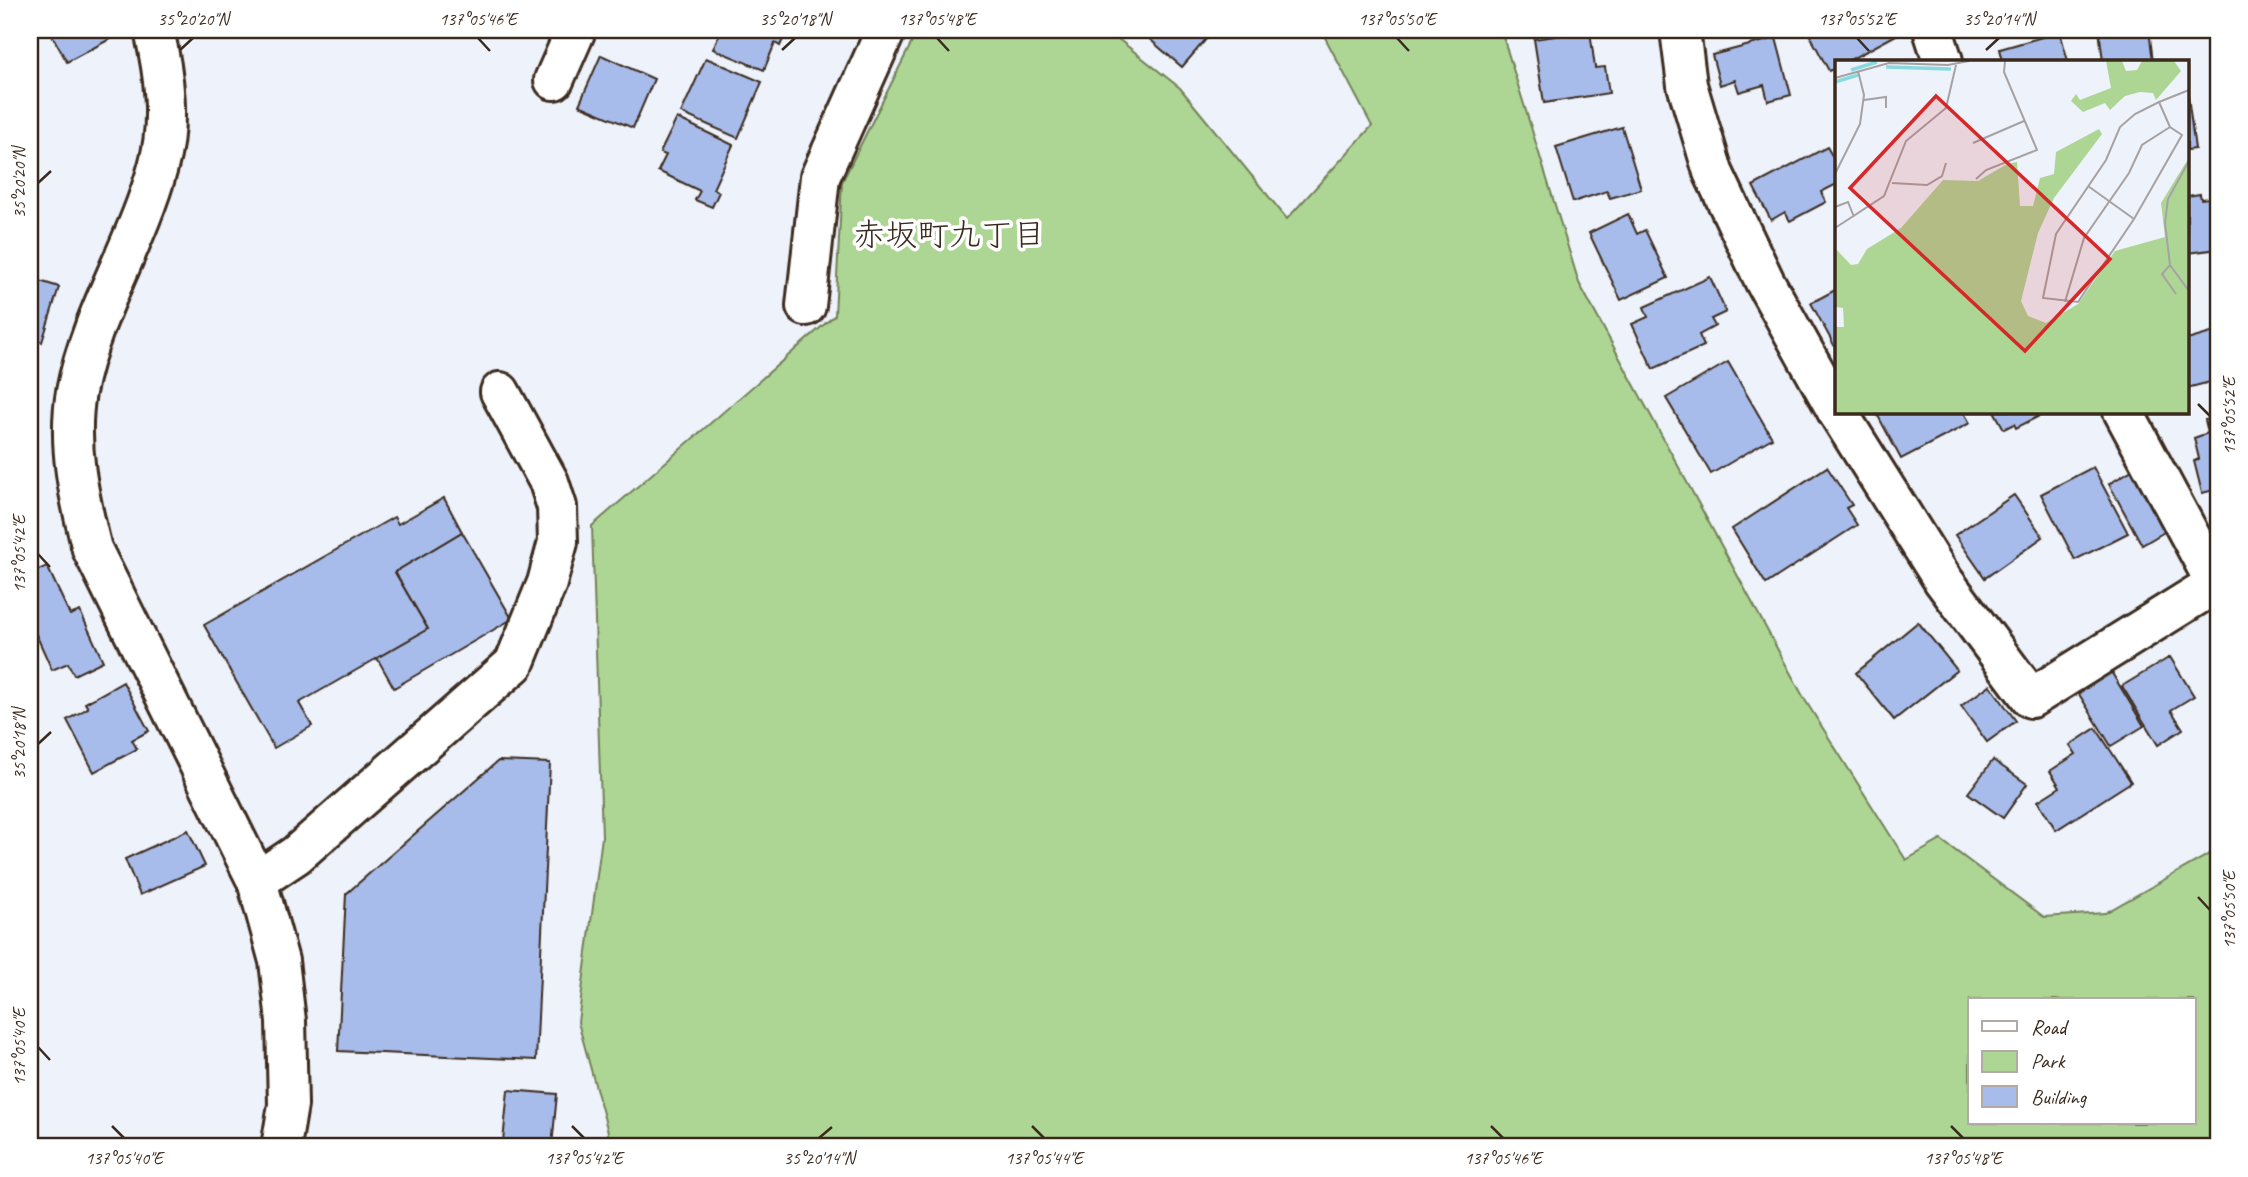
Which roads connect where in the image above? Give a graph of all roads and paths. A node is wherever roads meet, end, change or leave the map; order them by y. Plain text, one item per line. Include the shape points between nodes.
1 (154, 30) edge
2 (576, 30) edge
3 (887, 30) edge
4 (1680, 30) edge
5 (1933, 30) edge
6 (1943, 60) edge
7 (554, 80) dead end
8 (806, 306) dead end
9 (500, 392) dead end
10 (1835, 407) edge
11 (1838, 413) edge
12 (2124, 413) edge
13 (2217, 583) edge
14 (257, 881) junction
15 (281, 1147) edge

1 - 14 street via 165,115 159,165 89,339 76,393 73,453 92,550
2 - 7 street
3 - 8 street via 820,177
4 - 10 street via 1688,85 1713,172 1765,282
5 - 6 street
9 - 14 street via 558,507 558,542 547,583 514,664 296,855
11 - 13 street via 1944,580 2031,698
12 - 13 street
14 - 15 street via 279,961 286,1021 288,1105

